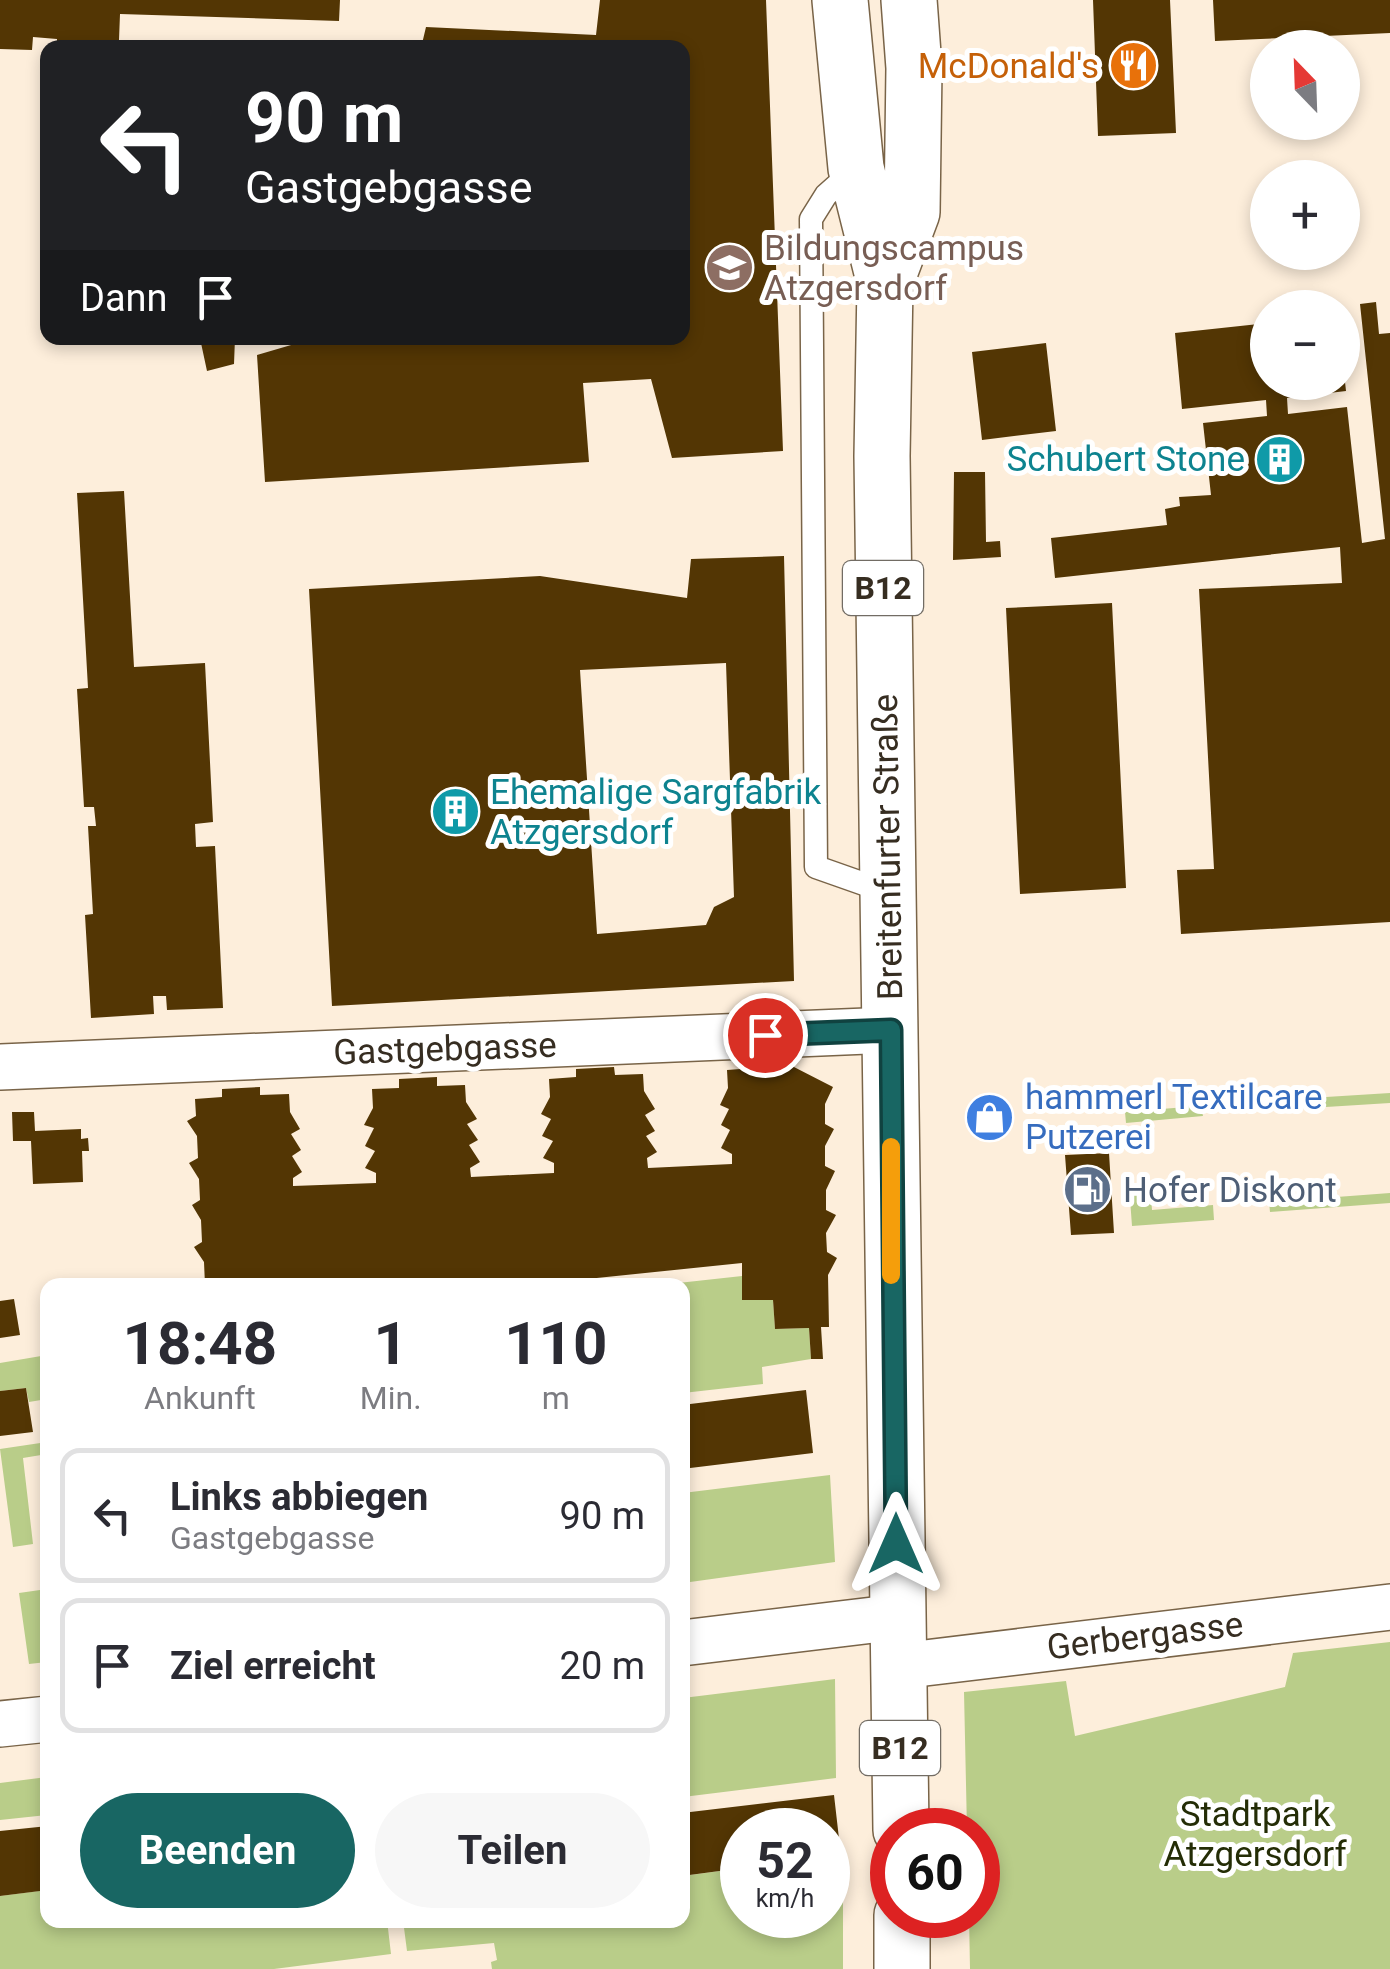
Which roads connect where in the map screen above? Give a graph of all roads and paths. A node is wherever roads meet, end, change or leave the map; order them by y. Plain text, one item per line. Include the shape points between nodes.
1 (840, 0) edge
2 (909, 0) edge
3 (856, 168) junction
4 (885, 284) junction
5 (888, 892) junction
6 (891, 1030) junction
7 (0, 1067) edge
8 (1390, 1607) edge
9 (899, 1641) junction
10 (690, 1643) edge
11 (40, 1719) edge
12 (0, 1724) edge
13 (901, 1808) edge
14 (902, 1938) edge
15 (902, 1969) edge

1 - 3 main road, Breitenfurter Straße / B12
2 - 4 main road, Breitenfurter Straße / B12 via 912,212
3 - 4 main road, Breitenfurter Straße / B12
3 - 5 lane via 826,195 812,219 816,867
4 - 5 main road, Breitenfurter Straße / B12
5 - 6 main road, Breitenfurter Straße / B12
6 - 7 street, Gastgebgasse
6 - 9 main road, Breitenfurter Straße / B12
8 - 9 street, Gerbergasse
9 - 10 street, Gerbergasse
9 - 13 main road, Breitenfurter Straße / B12
11 - 12 street
14 - 15 main road

